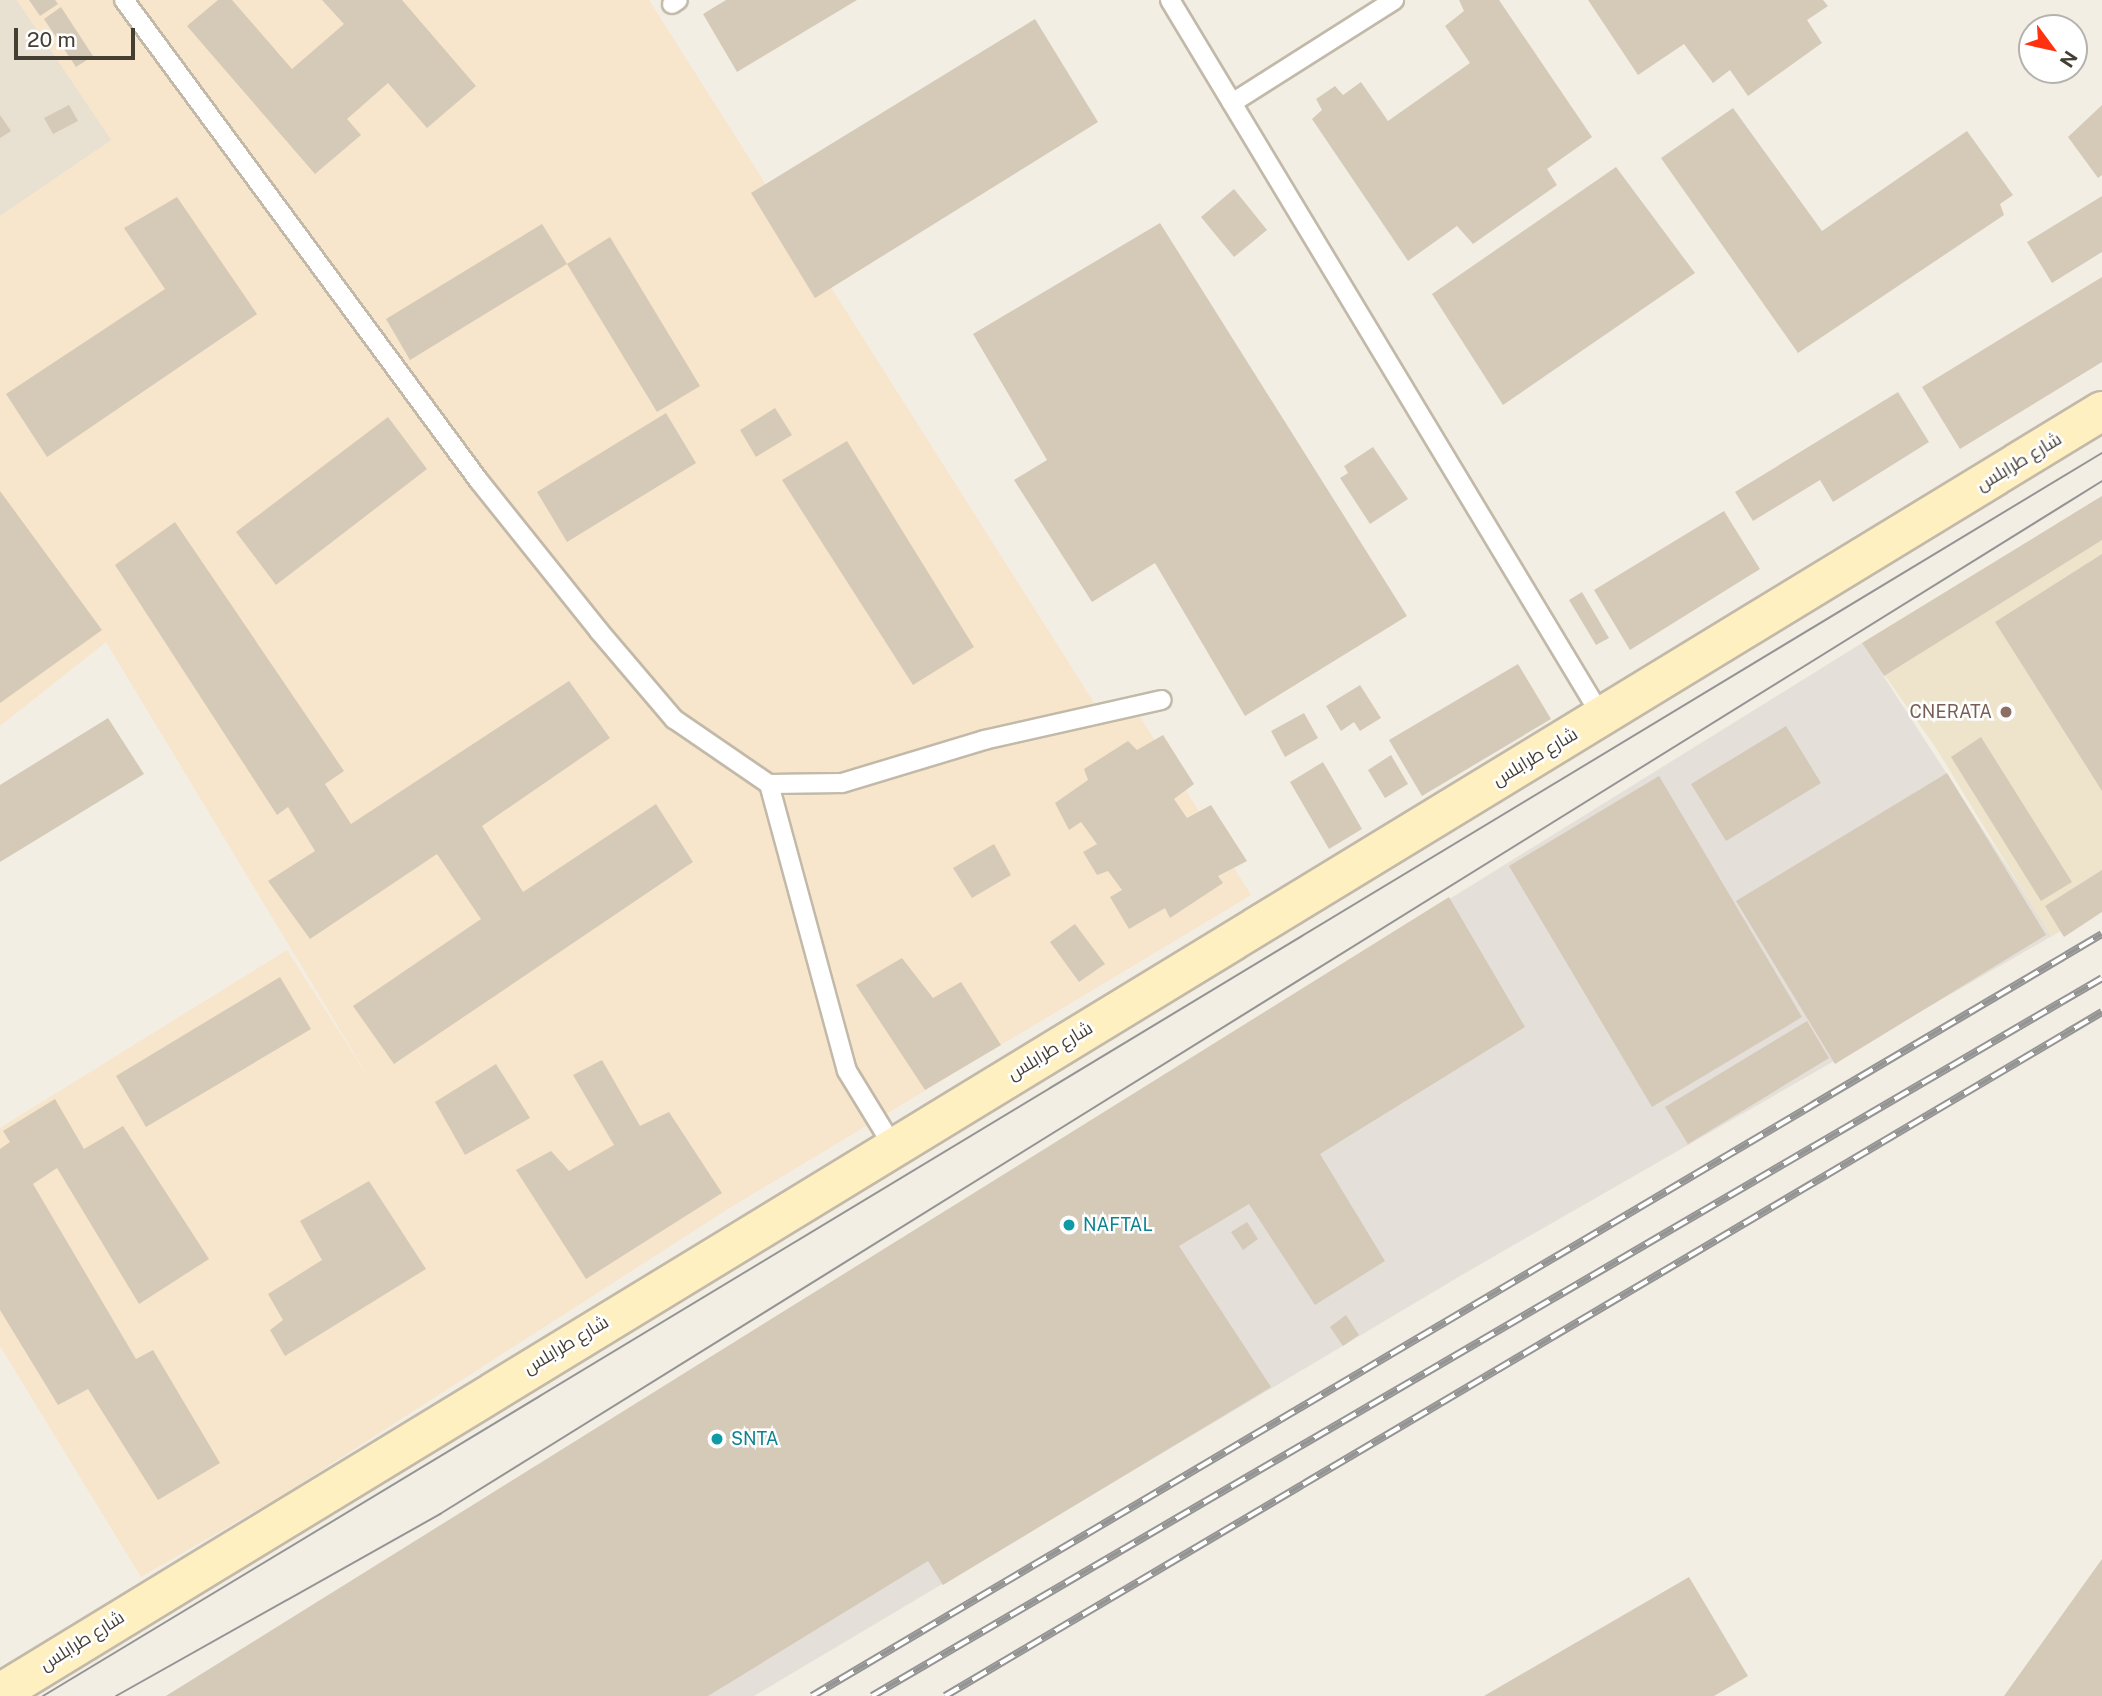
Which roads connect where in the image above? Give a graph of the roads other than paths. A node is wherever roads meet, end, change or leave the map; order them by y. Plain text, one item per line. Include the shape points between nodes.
1 (124, 0) edge
2 (1170, 0) edge
3 (1394, 0) edge
4 (1232, 103) junction
5 (2102, 411) edge
6 (1163, 700) dead end
7 (1602, 717) junction
8 (769, 784) junction
9 (893, 1146) junction
10 (0, 1693) edge

1 - 8 lane via 479,481 599,631 674,719
2 - 4 lane
3 - 4 lane
4 - 7 lane
5 - 7 main road, شارع طرابلس
6 - 8 lane via 984,740 842,783
7 - 9 main road, شارع طرابلس
8 - 9 lane via 847,1071
9 - 10 main road, شارع طرابلس

